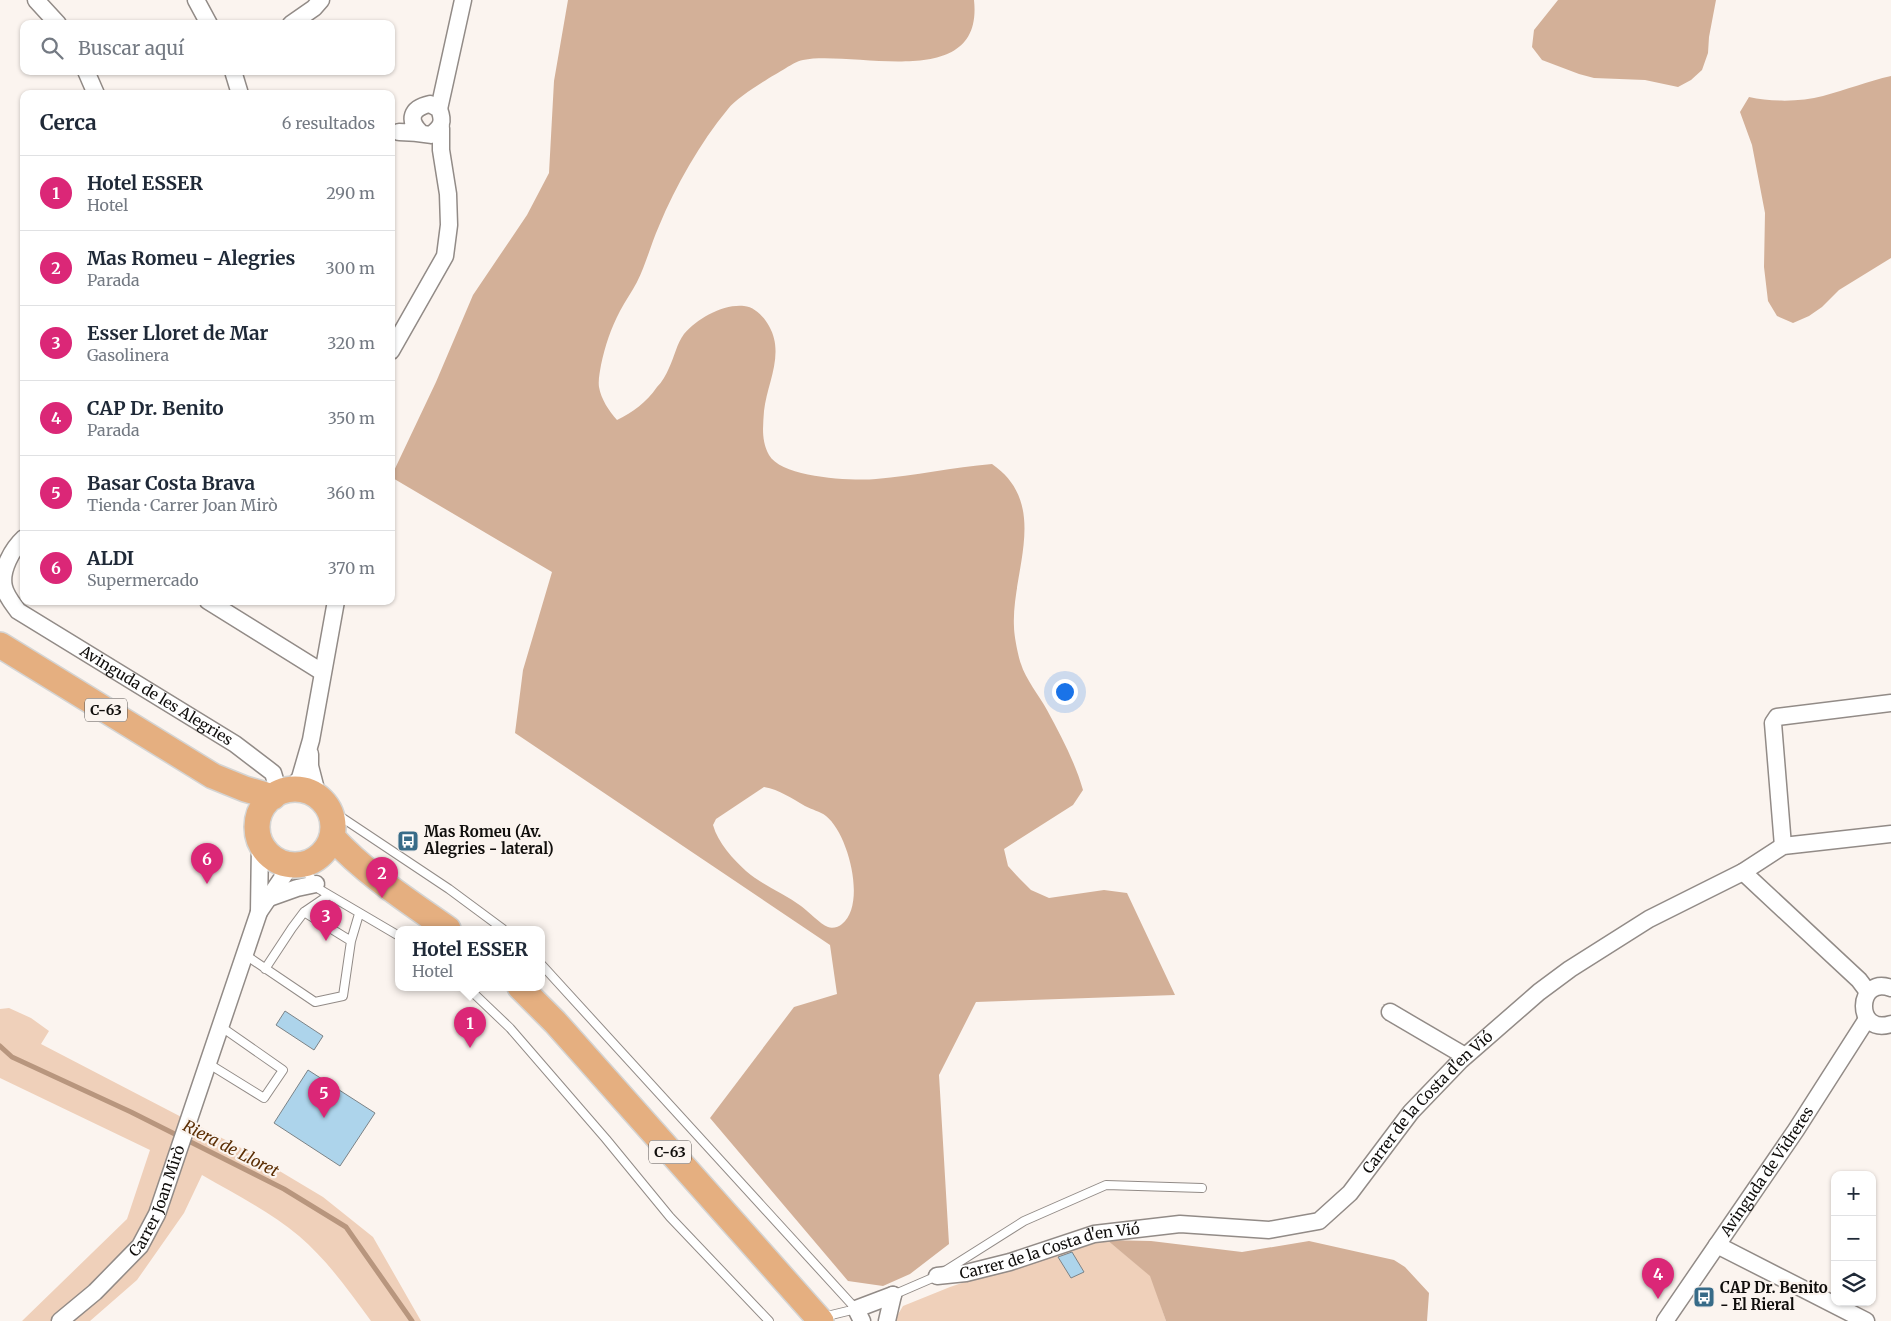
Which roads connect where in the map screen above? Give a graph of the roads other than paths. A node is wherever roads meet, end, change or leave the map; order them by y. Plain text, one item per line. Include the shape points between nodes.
1 (36, 0) edge
2 (196, 0) edge
3 (321, 0) edge
4 (463, 0) edge
5 (54, 20) edge
6 (207, 20) edge
7 (297, 20) edge
8 (88, 75) edge
9 (234, 75) edge
10 (94, 90) edge
11 (239, 90) edge
12 (434, 107) junction
13 (414, 113) junction
14 (431, 132) junction
15 (395, 137) edge
16 (395, 344) edge
17 (20, 542) edge
18 (214, 605) edge
19 (335, 605) edge
20 (0, 645) edge
21 (322, 672) junction
22 (1891, 703) edge
23 (311, 740) junction
24 (213, 776) junction
25 (281, 793) junction
26 (324, 803) junction
27 (259, 834) junction
28 (1891, 834) edge
29 (332, 837) junction
30 (1783, 846) junction
31 (305, 869) junction
32 (1743, 872) junction
33 (378, 879) junction
34 (329, 895) junction
35 (269, 898) junction
36 (259, 912) junction
37 (304, 912) junction
38 (359, 914) junction
39 (444, 926) edge
40 (499, 926) edge
41 (395, 934) edge
42 (352, 941) junction
43 (244, 954) junction
44 (545, 968) edge
45 (266, 969) junction
46 (1890, 986) edge
47 (470, 991) edge
48 (524, 991) edge
49 (1868, 992) junction
50 (1390, 1012) dead end
51 (1868, 1019) junction
52 (1891, 1024) edge
53 (220, 1026) junction
54 (1465, 1056) junction
55 (208, 1064) junction
56 (1202, 1188) dead end
57 (1717, 1245) junction
58 (937, 1276) junction
59 (893, 1295) junction
60 (859, 1315) edge
61 (819, 1320) edge
62 (60, 1321) edge
63 (769, 1321) edge
64 (887, 1321) edge
65 (1665, 1321) edge
66 (1866, 1321) edge

1 - 5 street
2 - 6 street
3 - 7 street
4 - 12 street via 447,82
8 - 10 street
9 - 11 street
12 - 13 street via 420,106
12 - 14 street via 443,120
13 - 14 street via 414,126
13 - 15 street
14 - 15 street
14 - 16 street via 441,150 448,194 445,256
17 - 25 street, Avinguda de les Alegries via 4,568 3,587 18,611 235,744 273,773
18 - 21 street
19 - 21 street
20 - 24 main road, C-63
21 - 23 street
22 - 30 street via 1777,717 1774,723
23 - 25 street via 300,778
23 - 26 street via 310,766
24 - 25 main road, C-63 via 246,789
24 - 27 main road, C-63 via 242,801
25 - 26 main road, C-63 via 302,790
25 - 27 main road via 263,807
26 - 29 main road via 334,826
26 - 40 lane
27 - 31 main road, C-63 via 274,860
27 - 36 street, Carrer Joan Mirò
28 - 30 street, Carrer de la Costa d'en Vió
29 - 31 main road via 327,848
29 - 33 main road, C-63
30 - 32 street, Carrer de la Costa d'en Vió
31 - 33 main road, C-63
31 - 34 lane via 319,889
31 - 35 street, Carrer Joan Mirò
31 - 35 street via 297,888
32 - 49 street
32 - 54 street, Carrer de la Costa d'en Vió via 1649,920 1570,969
33 - 39 main road, C-63
34 - 37 lane
34 - 38 lane
35 - 36 street, Carrer Joan Mirò
36 - 43 street, Carrer Joan Mirò
37 - 42 lane
37 - 45 lane
38 - 41 lane
38 - 42 lane
42 - 45 lane via 343,996 315,1002
43 - 45 lane
43 - 53 street, Carrer Joan Mirò
44 - 60 lane
46 - 49 street via 1878,986
47 - 63 lane via 510,1028 670,1217
48 - 61 main road, C-63
49 - 51 street via 1863,1007
50 - 54 street
51 - 52 street via 1878,1026
51 - 57 street, Avinguda de Vidreres
53 - 55 street, Carrer Joan Mirò
53 - 55 lane via 283,1070 264,1098
54 - 58 street, Carrer de la Costa d'en Vió via 1411,1112 1350,1193 1319,1221 1268,1230 1180,1224 1094,1234 1010,1262 966,1273
55 - 62 street, Carrer Joan Mirò via 157,1214 140,1246 95,1292
56 - 58 lane via 1106,1185 1024,1221
57 - 65 street, Avinguda de Vidreres
57 - 66 street
58 - 59 lane
59 - 60 street
59 - 64 street
60 - 61 lane

